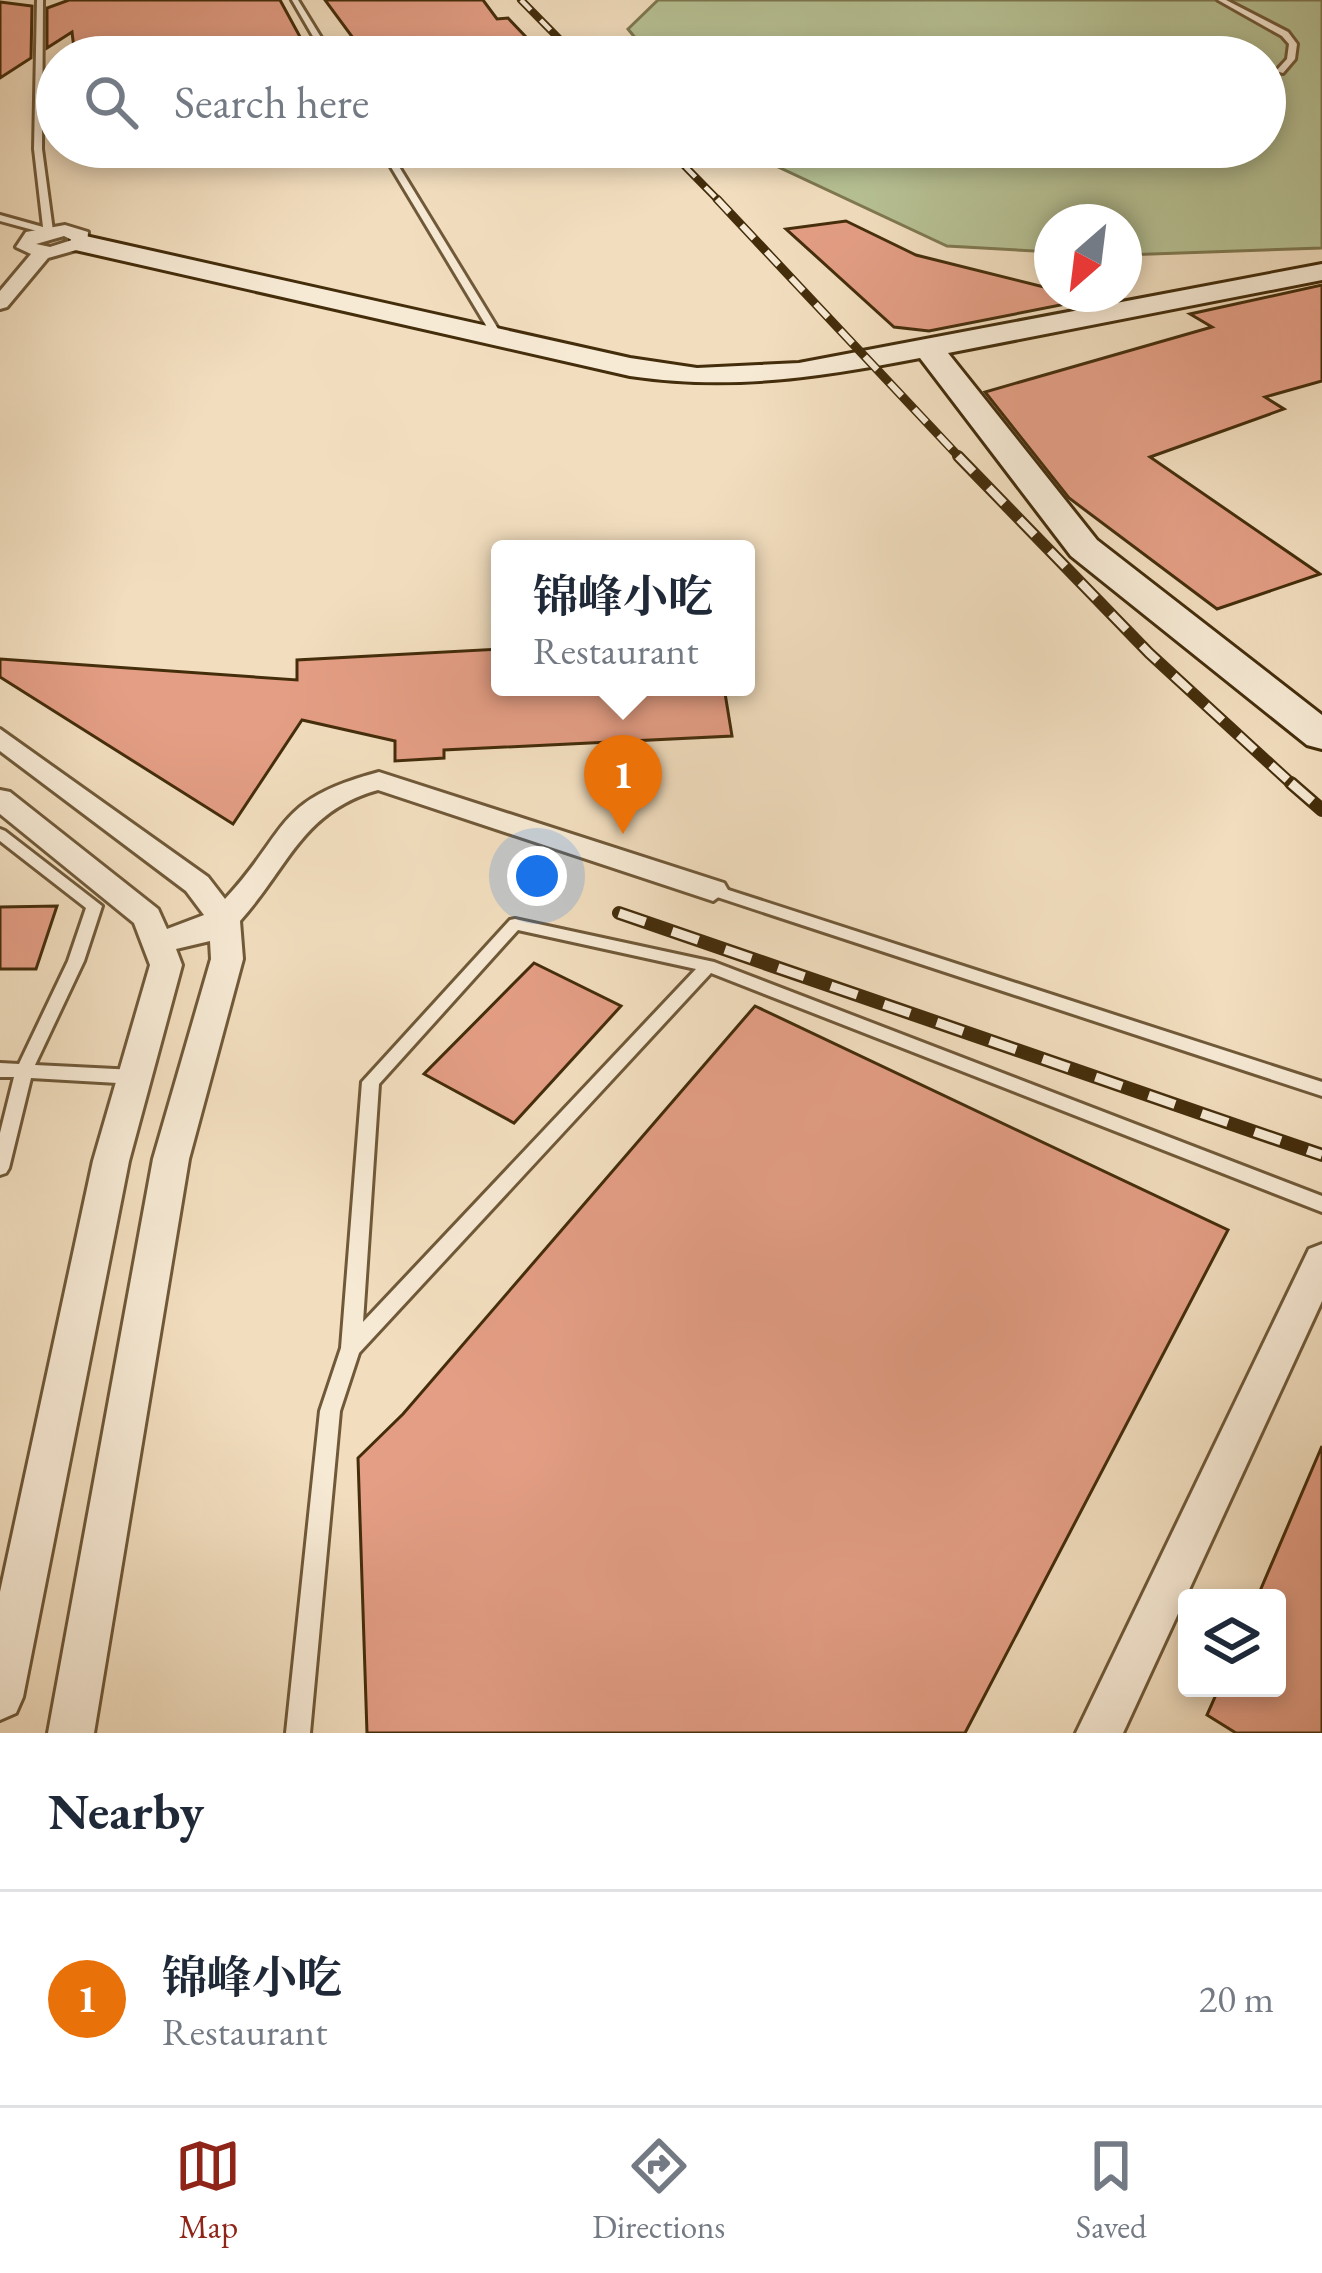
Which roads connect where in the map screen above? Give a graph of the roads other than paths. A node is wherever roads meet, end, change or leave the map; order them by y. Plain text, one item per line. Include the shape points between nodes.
1 (40, 0) edge
2 (295, 0) edge
3 (1221, 0) edge
4 (40, 36) edge
5 (316, 36) edge
6 (1286, 65) edge
7 (40, 168) edge
8 (396, 168) edge
9 (0, 218) edge
10 (48, 231) junction
11 (81, 243) junction
12 (42, 253) junction
13 (1322, 272) edge
14 (0, 303) edge
15 (498, 338) junction
16 (928, 348) junction
17 (1322, 736) edge
18 (0, 739) edge
19 (0, 799) edge
20 (0, 834) edge
21 (713, 890) joint
22 (236, 909) junction
23 (157, 942) junction
24 (708, 966) junction
25 (0, 1070) edge
26 (24, 1071) junction
27 (135, 1077) junction
28 (1322, 1089) edge
29 (0, 1168) edge
30 (1322, 1204) edge
31 (1322, 1260) edge
32 (351, 1348) junction
33 (11, 1591) edge
34 (0, 1697) edge
35 (71, 1733) edge
36 (298, 1733) edge
37 (1100, 1733) edge

1 - 4 lane
2 - 5 lane
3 - 6 lane via 1285,34 1293,44
7 - 10 lane
8 - 15 lane
9 - 10 lane
10 - 11 street via 73,231
10 - 12 street via 24,243
11 - 12 street
11 - 15 street
12 - 14 street
13 - 16 street
15 - 16 street via 697,377 800,372
16 - 17 street via 1084,548
18 - 22 street
19 - 23 street via 147,917
20 - 26 lane via 94,906
21 - 22 street via 379,781 332,791 304,811
21 - 28 lane
22 - 23 street via 186,940
22 - 35 street via 171,1160
23 - 27 street via 166,965
24 - 30 lane
24 - 32 lane
24 - 32 lane via 515,925 371,1082
25 - 26 lane
26 - 27 lane
26 - 29 lane
27 - 33 street
31 - 37 street
32 - 36 lane via 331,1411
33 - 34 street

